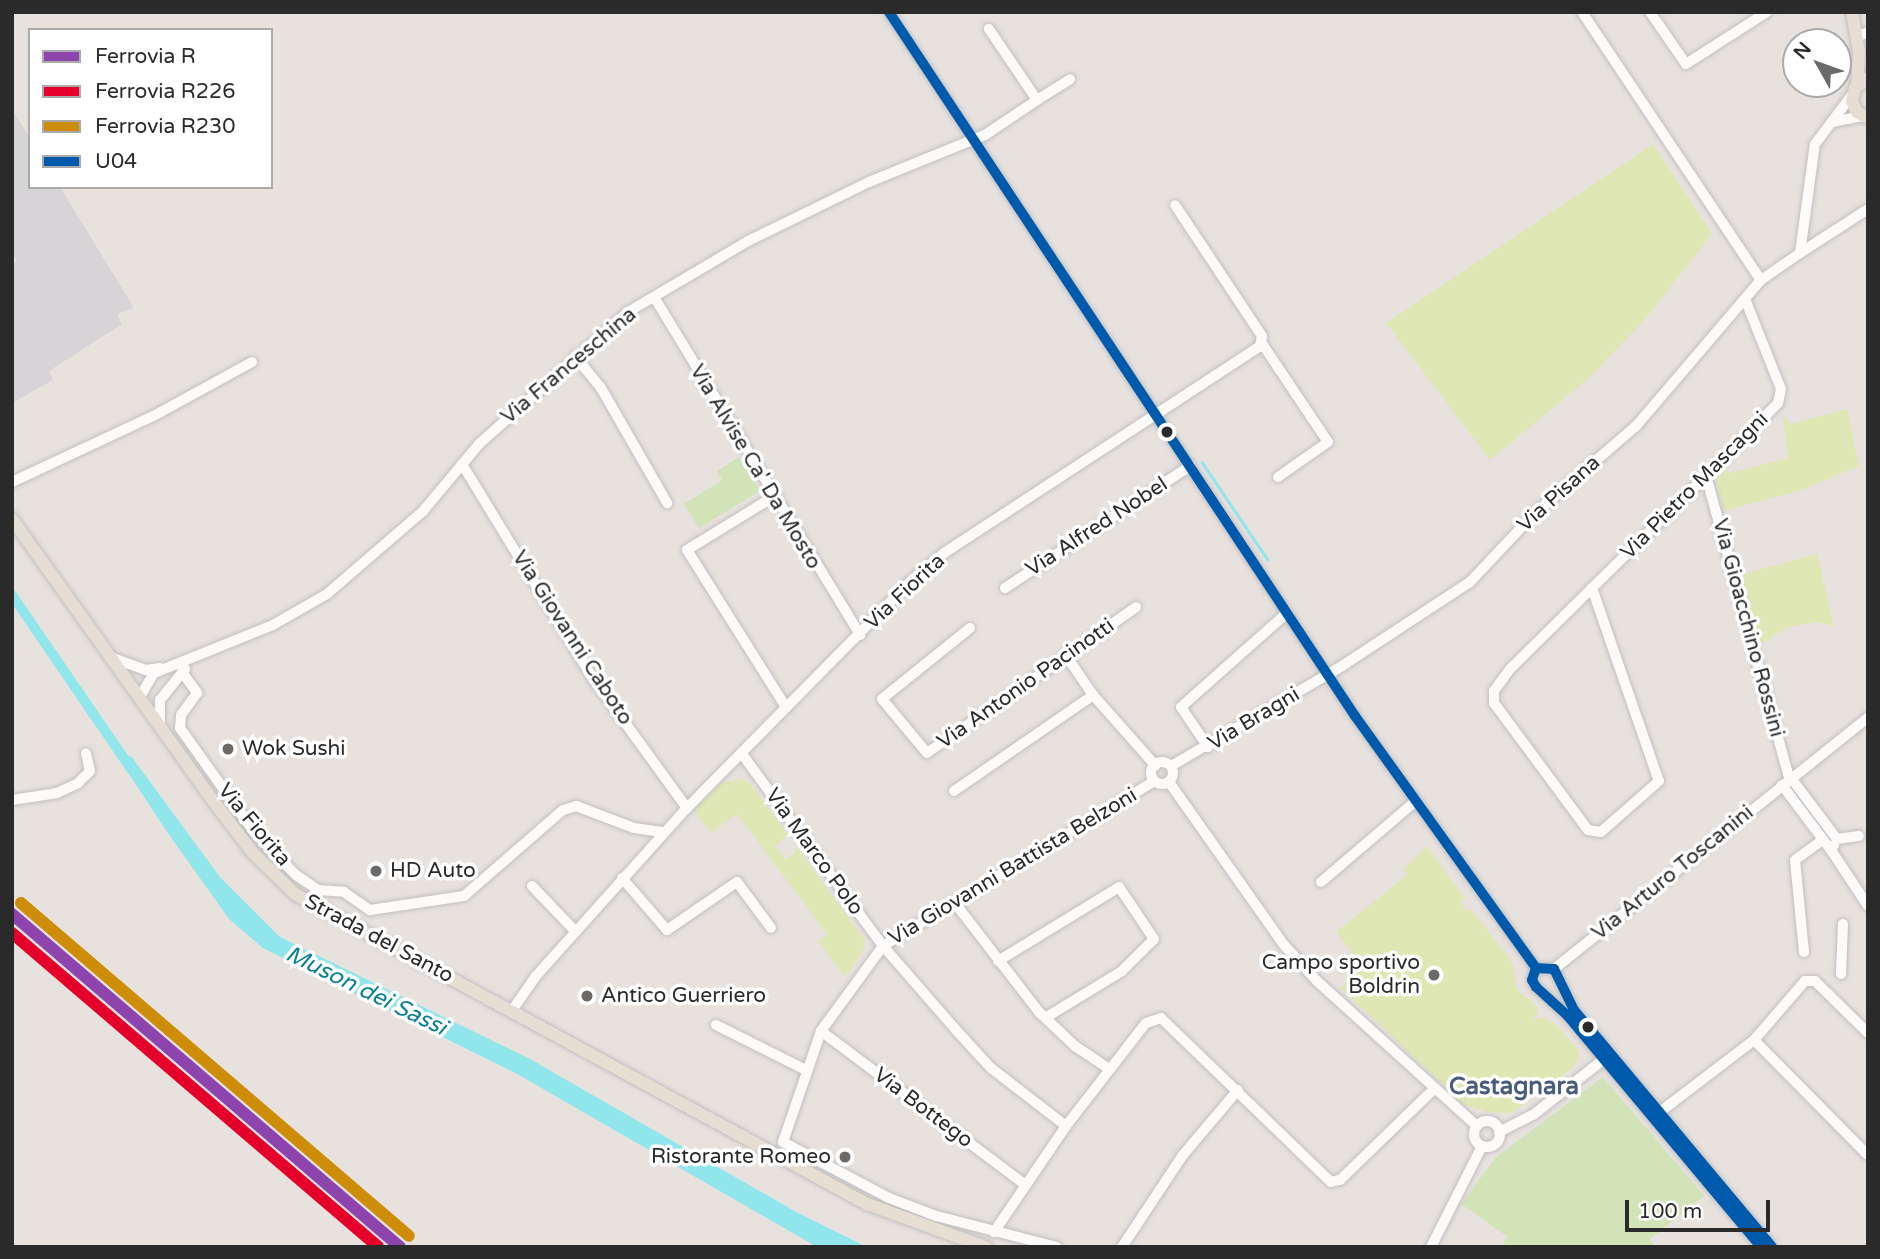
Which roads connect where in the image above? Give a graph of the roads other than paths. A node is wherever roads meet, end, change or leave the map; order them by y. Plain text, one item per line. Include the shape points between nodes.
1 (889, 12) edge
2 (1582, 12) edge
3 (1650, 12) edge
4 (1767, 12) edge
5 (1852, 12) edge
6 (989, 29) dead end
7 (1862, 34) edge
8 (1859, 52) junction
9 (1868, 63) edge
10 (1070, 79) dead end
11 (1859, 86) edge
12 (1037, 100) junction
13 (1866, 118) edge
14 (1829, 123) junction
15 (976, 138) junction
16 (1175, 205) dead end
17 (1868, 209) edge
18 (1800, 253) junction
19 (1761, 280) junction
20 (654, 297) junction
21 (1745, 299) junction
22 (1261, 342) junction
23 (575, 356) junction
24 (252, 362) dead end
25 (1154, 412) junction
26 (462, 464) junction
27 (1190, 466) junction
28 (1706, 476) junction
29 (1278, 477) dead end
30 (12, 482) edge
31 (773, 497) junction
32 (667, 503) dead end
33 (12, 519) edge
34 (1005, 587) dead end
35 (1592, 588) junction
36 (1136, 607) dead end
37 (1287, 613) junction
38 (970, 628) dead end
39 (859, 635) junction
40 (205, 654) junction
41 (1065, 654) junction
42 (110, 657) junction
43 (167, 668) junction
44 (182, 672) junction
45 (1327, 674) junction
46 (166, 690) junction
47 (1093, 695) junction
48 (140, 697) junction
49 (786, 707) junction
50 (1868, 717) edge
51 (160, 725) junction
52 (1208, 747) junction
53 (86, 753) dead end
54 (742, 754) junction
55 (1155, 765) junction
56 (1171, 766) junction
57 (1791, 778) junction
58 (1154, 781) junction
59 (1169, 782) junction
60 (1782, 785) junction
61 (954, 791) dead end
62 (12, 800) edge
63 (1416, 801) junction
64 (687, 808) junction
65 (664, 832) junction
66 (1859, 836) dead end
67 (1838, 839) junction
68 (1823, 840) junction
69 (1831, 850) junction
70 (1804, 854) junction
71 (622, 878) junction
72 (1321, 882) dead end
73 (532, 886) dead end
74 (954, 902) junction
75 (1868, 906) edge
76 (1843, 924) dead end
77 (771, 928) dead end
78 (575, 931) junction
79 (883, 946) junction
80 (1804, 952) dead end
81 (999, 961) junction
82 (1536, 968) junction
83 (1556, 974) junction
84 (1841, 974) dead end
85 (1539, 990) junction
86 (513, 1009) junction
87 (1045, 1017) junction
88 (716, 1025) dead end
89 (821, 1031) junction
90 (1868, 1033) edge
91 (1754, 1040) junction
92 (1607, 1056) junction
93 (1108, 1068) junction
94 (806, 1070) junction
95 (1434, 1089) junction
96 (1238, 1090) junction
97 (1656, 1115) junction
98 (1066, 1126) junction
99 (1476, 1126) junction
100 (1499, 1132) junction
101 (1482, 1146) junction
102 (1868, 1155) edge
103 (808, 1156) junction
104 (802, 1169) junction
105 (1024, 1185) junction
106 (994, 1232) junction
107 (1052, 1246) edge
108 (986, 1247) edge
109 (1122, 1247) edge
110 (1431, 1247) edge
111 (1761, 1247) edge
112 (1772, 1247) edge

1 - 15 street
2 - 19 street
3 - 4 street via 1686,64
5 - 7 main road
6 - 12 street
7 - 8 main road
8 - 9 main road
8 - 11 main road
10 - 12 street
11 - 13 main road via 1853,107
11 - 14 street
12 - 15 street
13 - 14 street
14 - 18 street via 1815,144
15 - 20 street, Via Franceschina via 869,182 748,241
15 - 25 street
16 - 22 street via 1262,336
17 - 18 street, Via Pisana
18 - 19 street, Via Pisana
19 - 21 street, Via Pisana
20 - 23 street, Via Franceschina
20 - 31 street, Via Alvise Ca' Da Mosto
21 - 28 street, Via Pietro Mascagni via 1781,389 1778,404
21 - 45 street, Via Pisana via 1637,425 1534,514 1470,582
22 - 25 street, Via Fiorita
22 - 29 street via 1328,442
23 - 26 street, Via Franceschina
23 - 32 street via 601,388
24 - 30 street via 159,413
25 - 27 street
25 - 39 street, Via Fiorita via 944,553
26 - 40 street, Via Franceschina via 404,529 327,594 291,617
26 - 64 street, Via Giovanni Caboto via 592,677
27 - 34 street, Via Alfred Nobel
27 - 37 street
28 - 35 street, Via Pietro Mascagni
28 - 57 street, Via Gioacchino Rossini
31 - 39 street, Via Alvise Ca' Da Mosto
31 - 49 street via 687,550
33 - 42 main road, Strada del Santo
35 - 35 street, Via Pietro Mascagni via 1510,669 1494,691 1494,702 1588,830 1601,832 1659,781
36 - 41 street, Via Antonio Pacinotti
37 - 45 street
37 - 52 street via 1181,707
38 - 41 street, Via Antonio Pacinotti via 882,699 927,753
39 - 49 street, Via Fiorita
40 - 43 street, Via Franceschina
40 - 44 street, Via Franceschina
41 - 47 street
42 - 43 street, Via Franceschina via 146,670
42 - 48 main road, Strada del Santo
43 - 48 street, Via Franceschina via 154,673
44 - 46 street, Via Franceschina
44 - 65 street, Via Fiorita via 197,693 181,715 180,728 255,833 304,881 318,890 344,892 370,910 464,896 563,810 576,806 634,828
45 - 52 street, Via Bragni
45 - 63 street
46 - 48 street
46 - 51 street via 159,710
47 - 55 street
47 - 61 street
48 - 51 main road, Strada del Santo
49 - 54 street, Via Fiorita
50 - 57 street, Via Arturo Toscanini
51 - 86 main road, Strada del Santo via 252,852 295,894 323,913
52 - 56 street, Via Bragni
53 - 62 street via 90,771 78,783 57,793
54 - 64 street, Via Fiorita
54 - 79 street, Via Marco Polo
55 - 56 street
55 - 58 street
56 - 59 street
57 - 60 street, Via Arturo Toscanini
57 - 67 street
58 - 59 street
58 - 74 street, Via Giovanni Battista Belzoni
59 - 95 street via 1284,945
60 - 68 street
60 - 83 street, Via Arturo Toscanini
63 - 72 street
63 - 82 street
64 - 65 street, Via Fiorita
65 - 71 street, Via Fiorita
66 - 67 street
67 - 69 street
68 - 69 street
68 - 70 street
69 - 70 street
69 - 75 street
70 - 80 street via 1795,860
71 - 77 street via 667,930 737,882
71 - 78 street, Via Fiorita
73 - 78 street
74 - 79 street, Via Giovanni Battista Belzoni
74 - 81 street
76 - 84 street
78 - 86 street, Via Fiorita
79 - 89 street, Via Giovanni Battista Belzoni
79 - 98 street, Via Marco Polo via 991,1068
81 - 87 street
81 - 87 street via 1119,887 1154,939 1122,971
82 - 83 street
82 - 85 street via 1532,980
83 - 85 street, Via Arturo Toscanini via 1551,989
83 - 92 street via 1568,1002
85 - 92 street
86 - 104 main road, Strada del Santo
87 - 93 street
88 - 94 street
89 - 94 street, Via Giovanni Battista Belzoni
89 - 105 street, Via Bottego
90 - 91 street via 1815,981 1805,981
91 - 97 street
91 - 102 street
92 - 97 street
92 - 100 street via 1533,1115
93 - 96 street via 1146,1023 1161,1018
93 - 98 street
94 - 103 street, Via Giovanni Battista Belzoni via 783,1142
95 - 96 street via 1340,1180 1331,1182
95 - 99 street
96 - 109 street via 1183,1155
97 - 111 street
97 - 112 street
98 - 105 street
99 - 100 street via 1490,1122
99 - 101 street via 1474,1138
100 - 101 street via 1495,1144
101 - 110 street
103 - 104 street
103 - 106 street via 889,1198
104 - 108 main road, Strada del Santo via 904,1220
105 - 106 street
106 - 107 street

